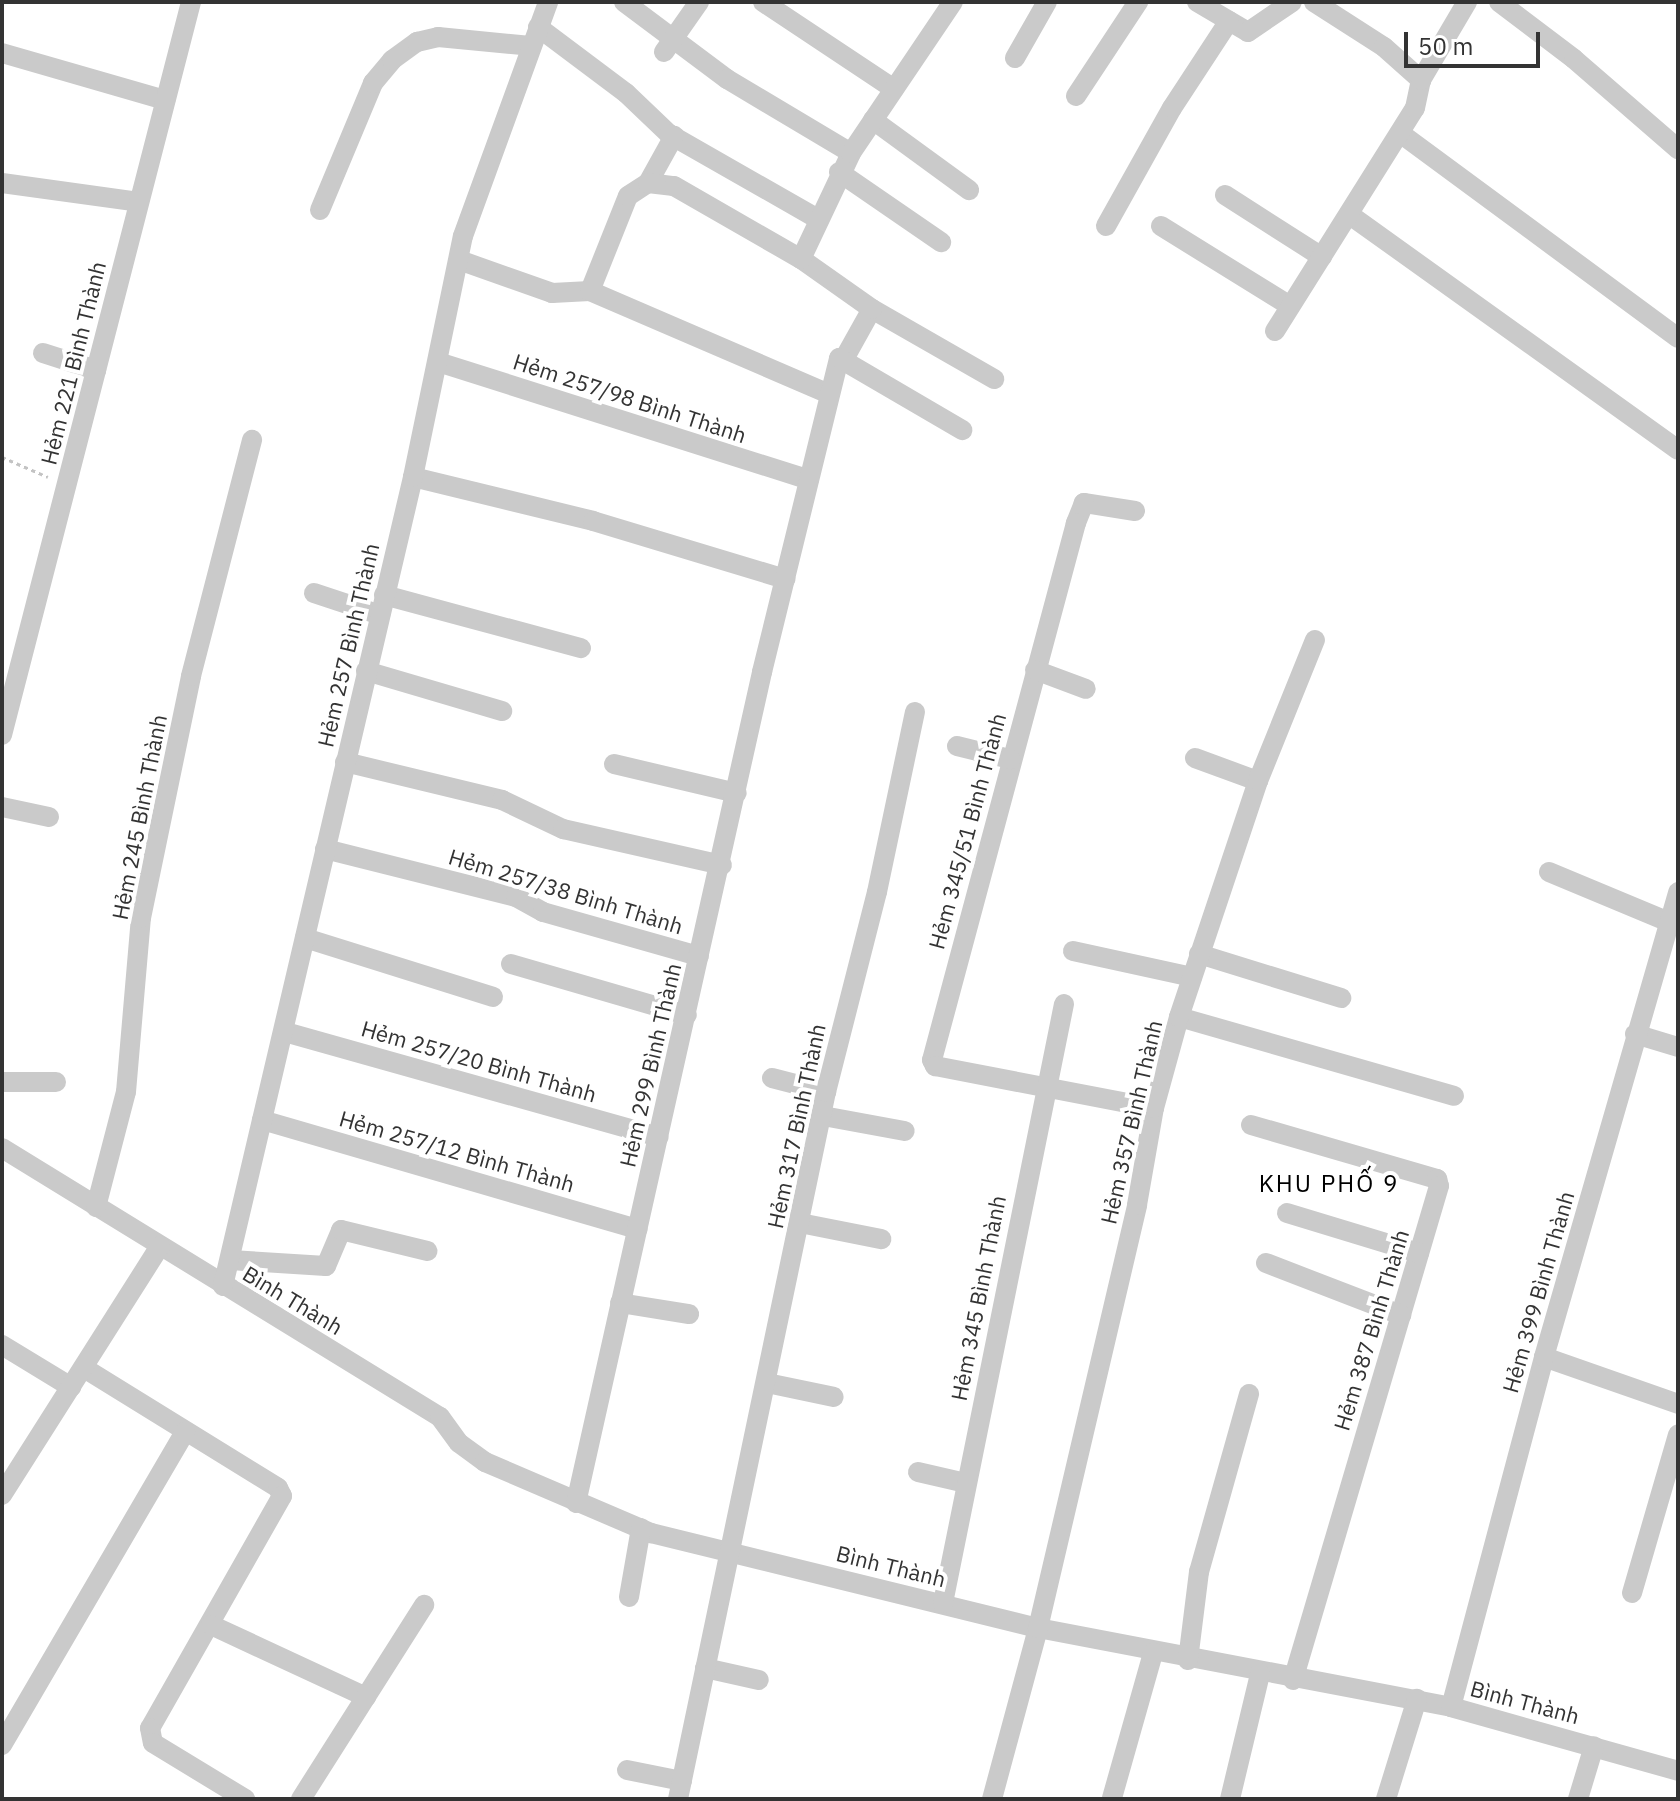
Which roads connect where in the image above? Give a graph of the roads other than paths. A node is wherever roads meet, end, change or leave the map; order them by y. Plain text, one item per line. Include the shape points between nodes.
1 (191, 2) edge
2 (548, 2) edge
3 (624, 2) edge
4 (699, 2) edge
5 (763, 2) edge
6 (1047, 2) edge
7 (1138, 2) edge
8 (1292, 2) edge
9 (1467, 2) edge
10 (1499, 2) edge
11 (1323, 4) edge
12 (945, 5) edge
13 (1215, 10) edge
14 (535, 36) junction
15 (668, 46) junction
16 (2, 53) edge
17 (1015, 58) dead end
18 (1421, 80) junction
19 (894, 89) junction
20 (1076, 96) dead end
21 (165, 100) junction
22 (873, 120) junction
23 (1400, 133) junction
24 (674, 136) junction
25 (1678, 149) edge
26 (851, 153) junction
27 (839, 172) junction
28 (2, 183) edge
29 (648, 183) junction
30 (969, 190) dead end
31 (1225, 195) dead end
32 (139, 202) junction
33 (320, 210) dead end
34 (1350, 215) junction
35 (818, 219) junction
36 (1106, 226) dead end
37 (1161, 226) dead end
38 (941, 242) dead end
39 (1322, 257) junction
40 (801, 259) junction
41 (459, 260) junction
42 (590, 291) junction
43 (1290, 306) junction
44 (872, 309) junction
45 (1275, 331) dead end
46 (1678, 338) edge
47 (43, 353) dead end
48 (842, 358) junction
49 (438, 362) junction
50 (96, 370) junction
51 (994, 379) dead end
52 (829, 394) junction
53 (962, 430) dead end
54 (252, 440) dead end
55 (1678, 450) edge
56 (413, 477) junction
57 (809, 480) junction
58 (1135, 511) dead end
59 (785, 579) junction
60 (314, 593) dead end
61 (382, 605) junction
62 (1315, 640) dead end
63 (581, 648) dead end
64 (1035, 670) junction
65 (366, 671) junction
66 (1086, 689) dead end
67 (502, 711) dead end
68 (915, 712) dead end
69 (2, 735) edge
70 (957, 746) dead end
71 (1195, 758) dead end
72 (1010, 759) junction
73 (345, 762) junction
74 (614, 764) dead end
75 (1258, 781) junction
76 (737, 793) junction
77 (2, 807) edge
78 (49, 817) dead end
79 (325, 849) junction
80 (722, 865) junction
81 (1549, 872) dead end
82 (1678, 892) edge
83 (1667, 921) junction
84 (305, 938) junction
85 (1073, 951) dead end
86 (1199, 954) junction
87 (699, 956) junction
88 (511, 964) dead end
89 (1192, 977) junction
90 (493, 997) dead end
91 (1341, 998) dead end
92 (1064, 1004) dead end
93 (687, 1015) junction
94 (1179, 1017) junction
95 (285, 1032) junction
96 (1635, 1034) junction
97 (1678, 1047) edge
98 (772, 1078) dead end
99 (2, 1082) edge
100 (56, 1082) dead end
101 (1043, 1087) junction
102 (826, 1092) junction
103 (1454, 1096) dead end
104 (1154, 1108) junction
105 (823, 1116) junction
106 (262, 1120) junction
107 (1251, 1125) dead end
108 (905, 1131) dead end
109 (659, 1137) junction
110 (2, 1148) edge
111 (96, 1207) junction
112 (1287, 1213) dead end
113 (800, 1223) junction
114 (637, 1229) junction
115 (881, 1239) dead end
116 (160, 1246) junction
117 (427, 1251) dead end
118 (1419, 1253) junction
119 (230, 1260) junction
120 (1266, 1263) dead end
121 (223, 1286) junction
122 (620, 1303) junction
123 (689, 1314) dead end
124 (1401, 1315) junction
125 (2, 1345) edge
126 (1544, 1357) junction
127 (84, 1368) junction
128 (767, 1383) junction
129 (71, 1387) junction
130 (1249, 1394) dead end
131 (834, 1397) dead end
132 (1678, 1404) edge
133 (185, 1432) junction
134 (1678, 1435) edge
135 (918, 1472) dead end
136 (966, 1483) junction
137 (2, 1495) edge
138 (576, 1503) junction
139 (641, 1528) junction
140 (728, 1551) junction
141 (1632, 1593) dead end
142 (629, 1597) dead end
143 (943, 1603) junction
144 (424, 1605) dead end
145 (211, 1625) junction
146 (1038, 1628) junction
147 (1153, 1653) junction
148 (1188, 1660) junction
149 (705, 1668) junction
150 (1260, 1674) junction
151 (759, 1680) dead end
152 (1293, 1680) junction
153 (366, 1697) junction
154 (1417, 1699) junction
155 (1451, 1707) junction
156 (2, 1745) edge
157 (1594, 1746) junction
158 (627, 1770) dead end
159 (1678, 1771) edge
160 (680, 1790) edge
161 (1112, 1798) edge
162 (245, 1799) edge
163 (301, 1799) edge
164 (992, 1799) edge
165 (1230, 1799) edge
166 (1386, 1799) edge
167 (1578, 1799) edge

1 - 21 street, Hẻm 221 Bình Thành
2 - 14 street, Hẻm 257 Bình Thành
3 - 15 street
4 - 15 street
5 - 19 street
6 - 17 street
7 - 20 street
8 - 13 street via 1248,32
9 - 18 street
10 - 25 street
11 - 18 street
12 - 19 street
13 - 36 street via 1172,108
14 - 24 street
14 - 33 street via 438,37 417,42 392,60 373,83
14 - 41 street, Hẻm 257 Bình Thành
15 - 26 street
16 - 21 street
18 - 23 street via 1415,108
19 - 22 street
21 - 32 street, Hẻm 221 Bình Thành
22 - 26 street
22 - 30 street
23 - 34 street
23 - 46 street
24 - 29 street
24 - 35 street
26 - 27 street
27 - 35 street
27 - 38 street
28 - 32 street
29 - 40 street via 674,186
29 - 42 street via 628,196
31 - 39 street
32 - 50 street, Hẻm 221 Bình Thành
34 - 39 street
34 - 55 street
35 - 40 street
37 - 43 street
39 - 43 street
40 - 44 street
41 - 42 street via 552,293
41 - 49 street, Hẻm 257 Bình Thành
42 - 52 street
43 - 45 street
44 - 48 street, Hẻm 299 Bình Thành
44 - 51 street
47 - 50 street
48 - 52 street, Hẻm 299 Bình Thành
48 - 53 street
49 - 56 street, Hẻm 257 Bình Thành
49 - 57 street, Hẻm 257/98 Bình Thành
50 - 69 street, Hẻm 221 Bình Thành
52 - 57 street, Hẻm 299 Bình Thành
54 - 111 street, Hẻm 245 Bình Thành via 191,676 141,918 126,1092
56 - 59 street via 593,521
56 - 61 street, Hẻm 257 Bình Thành
57 - 59 street, Hẻm 299 Bình Thành
58 - 64 street, Hẻm 345/51 Bình Thành via 1084,503
59 - 76 street, Hẻm 299 Bình Thành
60 - 61 street
61 - 63 street
61 - 65 street, Hẻm 257 Bình Thành
62 - 75 street, Hẻm 357 Bình Thành
64 - 66 street
64 - 72 street, Hẻm 345/51 Bình Thành
65 - 67 street
65 - 73 street, Hẻm 257 Bình Thành
68 - 102 street, Hẻm 317 Bình Thành via 877,892
70 - 72 street
71 - 75 street
72 - 101 street, Hẻm 345/51 Bình Thành via 932,1060 935,1066
73 - 79 street, Hẻm 257 Bình Thành
73 - 80 street via 502,800 563,829
74 - 76 street
75 - 86 street, Hẻm 357 Bình Thành
76 - 80 street, Hẻm 299 Bình Thành
77 - 78 street
79 - 84 street, Hẻm 257 Bình Thành
79 - 87 street, Hẻm 257/38 Bình Thành via 516,897 543,912
80 - 87 street, Hẻm 299 Bình Thành
81 - 83 street
82 - 83 street, Hẻm 399 Bình Thành
83 - 96 street, Hẻm 399 Bình Thành
84 - 90 street
84 - 95 street, Hẻm 257 Bình Thành
85 - 89 street
86 - 89 street, Hẻm 357 Bình Thành
86 - 91 street
87 - 93 street, Hẻm 299 Bình Thành
88 - 93 street
89 - 94 street, Hẻm 357 Bình Thành
92 - 101 street, Hẻm 345 Bình Thành
93 - 109 street, Hẻm 299 Bình Thành
94 - 103 street
94 - 104 street, Hẻm 357 Bình Thành
95 - 106 street, Hẻm 257 Bình Thành
95 - 109 street, Hẻm 257/20 Bình Thành
96 - 97 street
96 - 126 street, Hẻm 399 Bình Thành
98 - 102 street
99 - 100 street
101 - 104 street
101 - 136 street, Hẻm 345 Bình Thành
102 - 105 street, Hẻm 317 Bình Thành
104 - 146 street, Hẻm 357 Bình Thành via 1137,1205
105 - 108 street
105 - 113 street, Hẻm 317 Bình Thành
106 - 114 street, Hẻm 257/12 Bình Thành
106 - 119 street, Hẻm 257 Bình Thành
107 - 118 street, Hẻm 387 Bình Thành via 1437,1179
109 - 114 street, Hẻm 299 Bình Thành
110 - 111 street, Bình Thành
111 - 116 street, Bình Thành
112 - 118 street
113 - 115 street
113 - 128 street, Hẻm 317 Bình Thành
114 - 122 street, Hẻm 299 Bình Thành
116 - 121 street, Bình Thành
116 - 127 street
117 - 119 street via 341,1230 326,1266
118 - 124 street, Hẻm 387 Bình Thành
119 - 121 street, Hẻm 257 Bình Thành
120 - 124 street
121 - 138 street, Bình Thành via 440,1417 459,1443 485,1462
122 - 123 street
122 - 138 street, Hẻm 299 Bình Thành
124 - 152 street, Hẻm 387 Bình Thành
125 - 129 street
126 - 132 street
126 - 155 street, Hẻm 399 Bình Thành
127 - 129 street
127 - 133 street
128 - 131 street
128 - 140 street, Hẻm 317 Bình Thành
129 - 137 street
130 - 148 street via 1199,1572
133 - 145 street via 278,1488 282,1496
133 - 156 street
134 - 141 street
135 - 136 street
136 - 143 street, Hẻm 345 Bình Thành
138 - 139 street, Bình Thành
139 - 140 street, Bình Thành
139 - 142 street
140 - 143 street, Bình Thành
140 - 149 street, Hẻm 317 Bình Thành
143 - 146 street, Bình Thành
144 - 153 street
145 - 153 street
145 - 162 street via 149,1736
146 - 147 street, Bình Thành
146 - 164 street, Hẻm 357 Bình Thành
147 - 148 street, Bình Thành
147 - 161 street
148 - 150 street, Bình Thành
149 - 151 street
149 - 160 street, Hẻm 317 Bình Thành
150 - 152 street, Bình Thành
150 - 165 street
152 - 154 street, Bình Thành
153 - 163 street
154 - 155 street, Bình Thành
154 - 166 street
155 - 157 street, Bình Thành
157 - 159 street, Bình Thành
157 - 167 street
158 - 160 street

